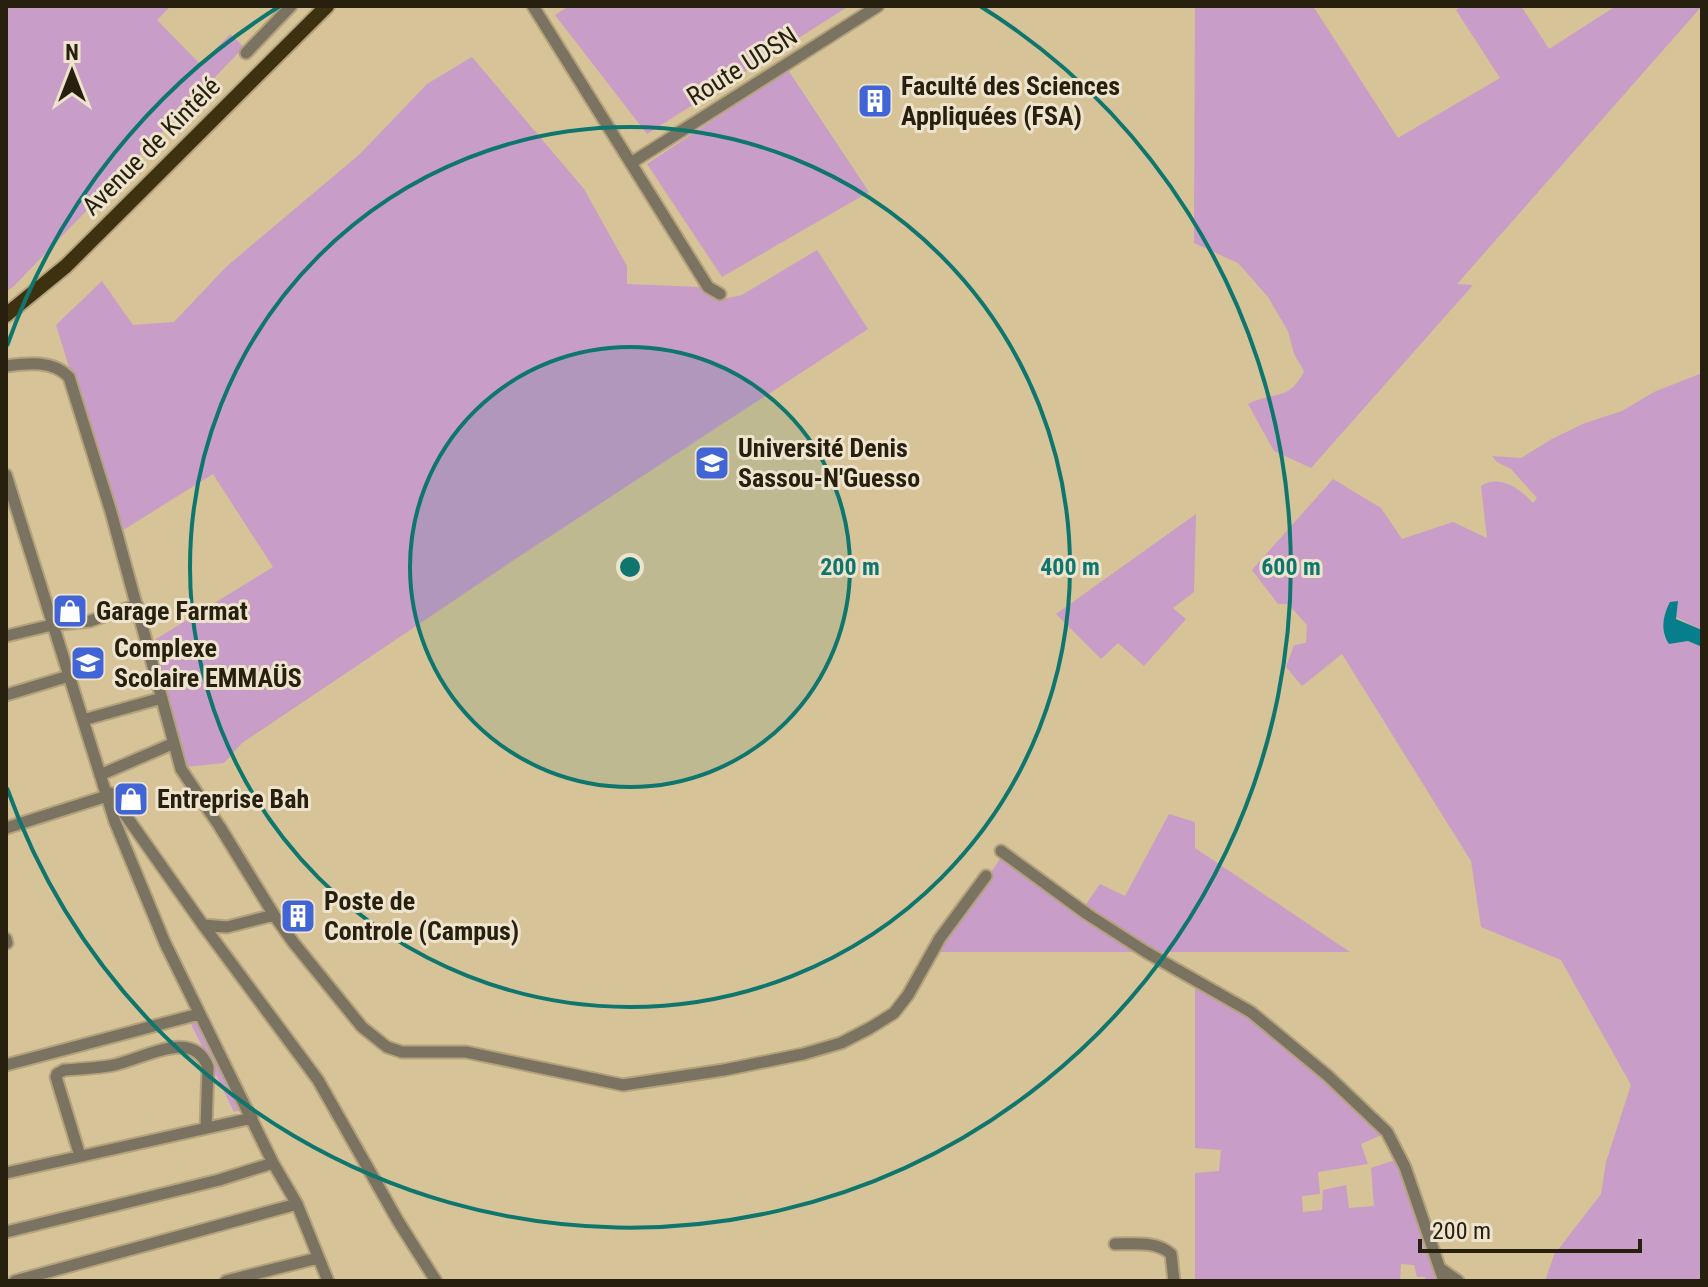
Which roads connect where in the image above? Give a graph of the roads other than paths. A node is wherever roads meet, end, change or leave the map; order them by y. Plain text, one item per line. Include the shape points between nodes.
1 (291, 6) edge
2 (327, 6) edge
3 (533, 6) edge
4 (878, 6) edge
5 (246, 53) dead end
6 (631, 163) junction
7 (720, 294) dead end
8 (6, 315) edge
9 (6, 366) edge
10 (6, 475) edge
11 (137, 605) junction
12 (52, 625) junction
13 (6, 636) edge
14 (69, 676) junction
15 (6, 695) edge
16 (162, 698) junction
17 (83, 720) junction
18 (172, 744) junction
19 (101, 779) junction
20 (107, 796) junction
21 (6, 828) edge
22 (1001, 851) dead end
23 (986, 876) dead end
24 (274, 915) junction
25 (203, 925) junction
26 (199, 1014) junction
27 (6, 1065) edge
28 (252, 1118) junction
29 (206, 1128) junction
30 (80, 1156) junction
31 (273, 1163) junction
32 (6, 1173) edge
33 (297, 1204) junction
34 (6, 1232) edge
35 (1115, 1244) dead end
36 (318, 1258) junction
37 (1442, 1275) edge
38 (15, 1281) edge
39 (226, 1281) edge
40 (328, 1281) edge
41 (436, 1281) edge
42 (1174, 1281) edge
43 (1458, 1281) edge

1 - 5 street
2 - 8 main road, Avenue de Kintélé via 66,266
3 - 6 street
4 - 6 street, Route UDSN
6 - 7 street via 708,287
9 - 11 street via 44,364 61,368 69,377
10 - 12 street
11 - 12 street via 90,621
11 - 16 street
12 - 13 street
12 - 14 street
14 - 15 street
14 - 17 street
16 - 17 street
16 - 18 street
17 - 19 street
18 - 19 street
18 - 24 street via 181,769
19 - 20 street
19 - 25 street
20 - 21 street
20 - 26 street via 136,878
22 - 37 street via 1146,952 1251,1012 1327,1075 1394,1141
23 - 24 street via 940,938 901,1004 870,1028 803,1054 623,1085 466,1052 402,1052 387,1047 362,1027
24 - 25 street via 227,927
25 - 41 street via 324,1088
26 - 27 street
26 - 28 street
28 - 29 street
28 - 31 street
29 - 30 street
29 - 30 street via 208,1067 195,1049 169,1048 114,1065 64,1070 56,1077
30 - 32 street
31 - 33 street
31 - 34 street
33 - 36 street
33 - 38 street
35 - 42 street via 1167,1250
36 - 39 street
36 - 40 street
37 - 43 street

